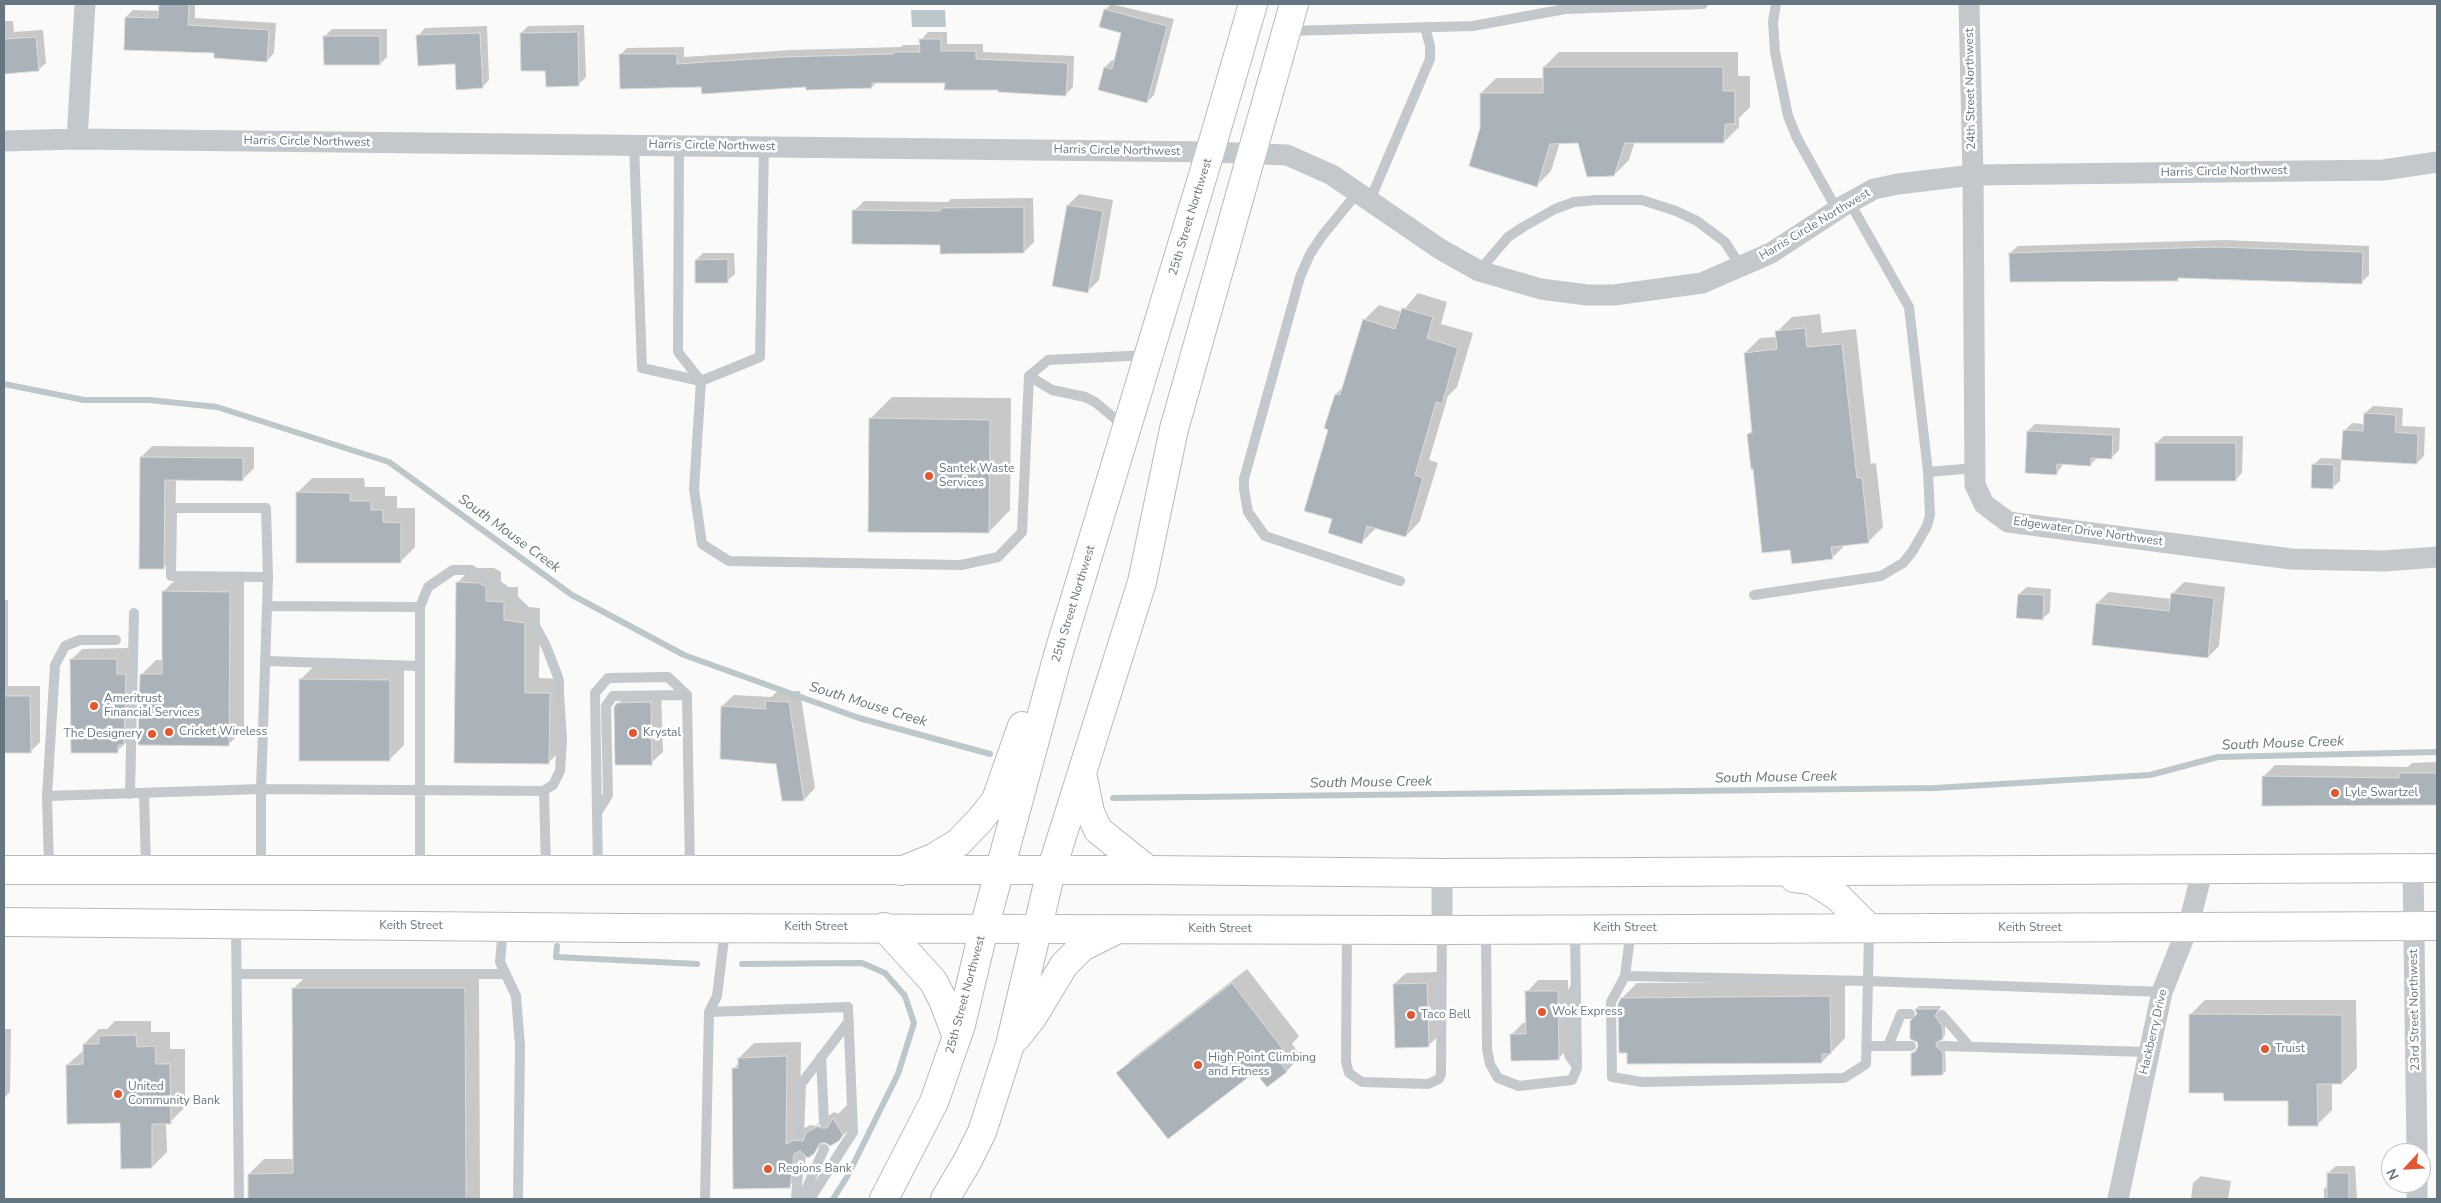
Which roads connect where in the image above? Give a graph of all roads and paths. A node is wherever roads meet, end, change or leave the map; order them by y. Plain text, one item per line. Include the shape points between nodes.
1 (85, 4) edge
2 (1252, 4) edge
3 (1294, 4) edge
4 (1703, 4) edge
5 (1776, 4) edge
6 (1969, 4) edge
7 (1647, 5) edge
8 (1565, 6) edge
9 (1425, 27) junction
10 (1286, 32) junction
11 (77, 139) junction
12 (4, 141) edge
13 (634, 145) junction
14 (679, 146) junction
15 (764, 147) junction
16 (1210, 152) junction
17 (1252, 154) junction
18 (2437, 162) edge
19 (1973, 175) junction
20 (1364, 196) junction
21 (1843, 206) junction
22 (1741, 267) junction
23 (1479, 271) junction
24 (1149, 355) junction
25 (1029, 376) junction
26 (701, 381) junction
27 (1126, 429) junction
28 (1975, 468) junction
29 (1928, 472) junction
30 (2437, 557) edge
31 (268, 577) junction
32 (1400, 581) dead end
33 (1754, 594) dead end
34 (267, 606) junction
35 (420, 608) junction
36 (134, 613) dead end
37 (116, 640) dead end
38 (1058, 656) junction
39 (267, 661) junction
40 (419, 666) junction
41 (686, 695) junction
42 (1082, 772) junction
43 (261, 790) junction
44 (419, 790) junction
45 (543, 791) junction
46 (144, 793) junction
47 (130, 794) junction
48 (47, 796) junction
49 (597, 812) junction
50 (2425, 868) edge
51 (146, 869) junction
52 (261, 869) junction
53 (420, 869) junction
54 (2203, 869) junction
55 (4, 870) edge
56 (49, 870) junction
57 (546, 870) junction
58 (598, 870) junction
59 (690, 870) junction
60 (1051, 870) junction
61 (1148, 870) junction
62 (901, 871) junction
63 (1000, 871) junction
64 (1748, 871) junction
65 (1442, 873) junction
66 (4, 922) edge
67 (236, 925) junction
68 (2426, 926) edge
69 (503, 927) junction
70 (884, 927) junction
71 (2188, 927) junction
72 (725, 928) junction
73 (984, 928) junction
74 (1036, 928) junction
75 (1118, 928) junction
76 (1575, 928) junction
77 (1631, 928) junction
78 (1869, 928) junction
79 (1347, 930) junction
80 (1442, 930) junction
81 (1486, 930) junction
82 (237, 974) junction
83 (506, 974) junction
84 (1625, 976) junction
85 (1868, 981) junction
86 (2162, 992) junction
87 (709, 1012) junction
88 (1910, 1014) dead end
89 (1942, 1015) dead end
90 (849, 1021) junction
91 (956, 1037) junction
92 (1010, 1045) junction
93 (1866, 1046) junction
94 (1888, 1046) junction
95 (1910, 1046) dead end
96 (1942, 1046) dead end
97 (1970, 1047) junction
98 (2148, 1052) junction
99 (822, 1057) junction
100 (824, 1122) dead end
101 (799, 1135) dead end
102 (2417, 1143) edge
103 (824, 1149) dead end
104 (799, 1158) dead end
105 (240, 1199) edge
106 (518, 1199) edge
107 (705, 1199) edge
108 (796, 1199) edge
109 (802, 1199) edge
110 (810, 1199) edge
111 (884, 1199) edge
112 (945, 1199) edge
113 (2118, 1199) edge

1 - 11 street
2 - 16 main road, 25th Street Northwest
3 - 10 main road
4 - 7 lane
5 - 21 lane via 1773,22 1775,52 1788,116 1797,138
6 - 19 street, 24th Street Northwest
7 - 8 lane
8 - 9 lane via 1474,26
9 - 10 lane
9 - 20 lane via 1430,59
10 - 17 main road
11 - 12 street, Harris Circle Northwest
11 - 13 street, Harris Circle Northwest
13 - 14 street, Harris Circle Northwest
13 - 26 lane via 642,368
14 - 15 street, Harris Circle Northwest
14 - 26 lane via 678,352
15 - 16 street, Harris Circle Northwest
15 - 26 lane via 760,357
16 - 17 street, Harris Circle Northwest
16 - 24 main road, 25th Street Northwest
17 - 20 street, Harris Circle Northwest via 1287,155 1332,175
17 - 42 main road via 1174,429 1142,582
18 - 19 street, Harris Circle Northwest via 2384,170
19 - 21 street, Harris Circle Northwest via 1898,184 1874,190
19 - 28 street, Edgewater Drive Northwest
20 - 23 street, Harris Circle Northwest via 1440,249
20 - 32 lane via 1322,236 1300,277 1244,479 1244,489 1248,512 1265,536
21 - 22 street, Harris Circle Northwest via 1771,253
21 - 29 lane via 1909,307
22 - 23 street, Harris Circle Northwest via 1702,283 1614,295 1541,289
22 - 23 lane via 1725,242 1697,221 1676,211 1642,200 1596,200 1574,202 1523,226 1508,237
24 - 25 lane via 1048,360
24 - 27 main road, 25th Street Northwest
25 - 26 lane via 1022,532 998,557 961,565 729,561 702,544 694,489
25 - 27 lane via 1052,390 1095,402
27 - 38 main road, 25th Street Northwest
28 - 29 lane
28 - 30 street, Edgewater Drive Northwest via 1975,485 1984,504 2008,522 2291,559 2384,561
29 - 33 lane via 1931,504 1927,526 1912,552 1893,570 1881,576
31 - 31 lane via 266,508 172,508 171,576
31 - 34 lane
34 - 35 lane
34 - 39 lane
35 - 40 lane
35 - 45 lane via 428,587 444,574 453,570 471,570 502,588 528,614 558,677 562,740 560,771 553,785
36 - 47 lane
37 - 48 lane via 80,640 65,646 55,665
38 - 62 main road via 1021,728 996,800 958,843
38 - 63 main road, 25th Street Northwest
39 - 40 lane
39 - 43 lane
40 - 44 lane
41 - 49 lane via 614,696 606,706 608,795
41 - 49 lane via 668,677 608,678 595,693
41 - 59 lane
42 - 60 main road
42 - 61 main road via 1090,812 1098,830
43 - 44 lane
43 - 46 lane
43 - 52 lane
44 - 45 lane
44 - 53 lane
45 - 57 lane
46 - 47 lane
46 - 51 lane
47 - 48 lane
48 - 56 lane
49 - 58 lane
50 - 54 main road
50 - 68 street, 23rd Street Northwest
51 - 52 main road
51 - 56 main road
52 - 53 main road
53 - 57 main road
54 - 64 main road
54 - 71 street, Hackberry Drive
55 - 56 main road
57 - 58 main road
58 - 59 main road
59 - 62 main road
60 - 61 main road
60 - 63 main road
60 - 74 main road
61 - 65 main road
62 - 63 main road
63 - 73 main road, 25th Street Northwest
64 - 65 main road
64 - 78 main road via 1811,880 1837,896
65 - 80 street
66 - 67 main road, Keith Street
67 - 69 main road, Keith Street
67 - 82 lane
68 - 71 main road, Keith Street
68 - 102 street, 23rd Street Northwest
69 - 72 main road, Keith Street
69 - 83 lane via 500,962
70 - 72 main road, Keith Street
70 - 73 main road, Keith Street
70 - 91 main road via 933,981
71 - 78 main road, Keith Street
71 - 86 street, Hackberry Drive
72 - 87 lane via 717,996
73 - 74 main road, Keith Street
73 - 91 main road, 25th Street Northwest
74 - 75 main road, Keith Street
74 - 92 main road
75 - 79 main road, Keith Street
75 - 92 main road via 1082,947 1064,965 1032,1018
76 - 77 main road, Keith Street
76 - 81 main road, Keith Street
76 - 81 lane via 1577,1068 1572,1080 1519,1086 1498,1078 1490,1064 1487,1049
77 - 78 main road, Keith Street
77 - 84 lane
78 - 85 lane
79 - 80 main road, Keith Street
79 - 80 lane via 1346,1062 1349,1073 1362,1082 1428,1084 1441,1074
80 - 81 main road, Keith Street
82 - 83 lane
82 - 105 lane
83 - 106 lane via 516,996 520,1046
84 - 85 lane
84 - 93 lane via 1611,1002 1612,1077 1642,1082 1844,1078 1866,1064
85 - 86 lane
85 - 93 lane
86 - 98 street, Hackberry Drive
87 - 90 lane via 848,1008
87 - 107 lane
88 - 94 lane via 1901,1014
89 - 97 lane
90 - 99 lane
90 - 110 lane via 853,1132
91 - 111 main road, 25th Street Northwest via 934,1102
92 - 112 main road via 982,1132
93 - 94 lane
94 - 95 lane
96 - 97 lane
97 - 98 lane
98 - 113 street, Hackberry Drive
99 - 100 lane
99 - 101 lane via 801,1084
103 - 109 lane
104 - 108 lane

